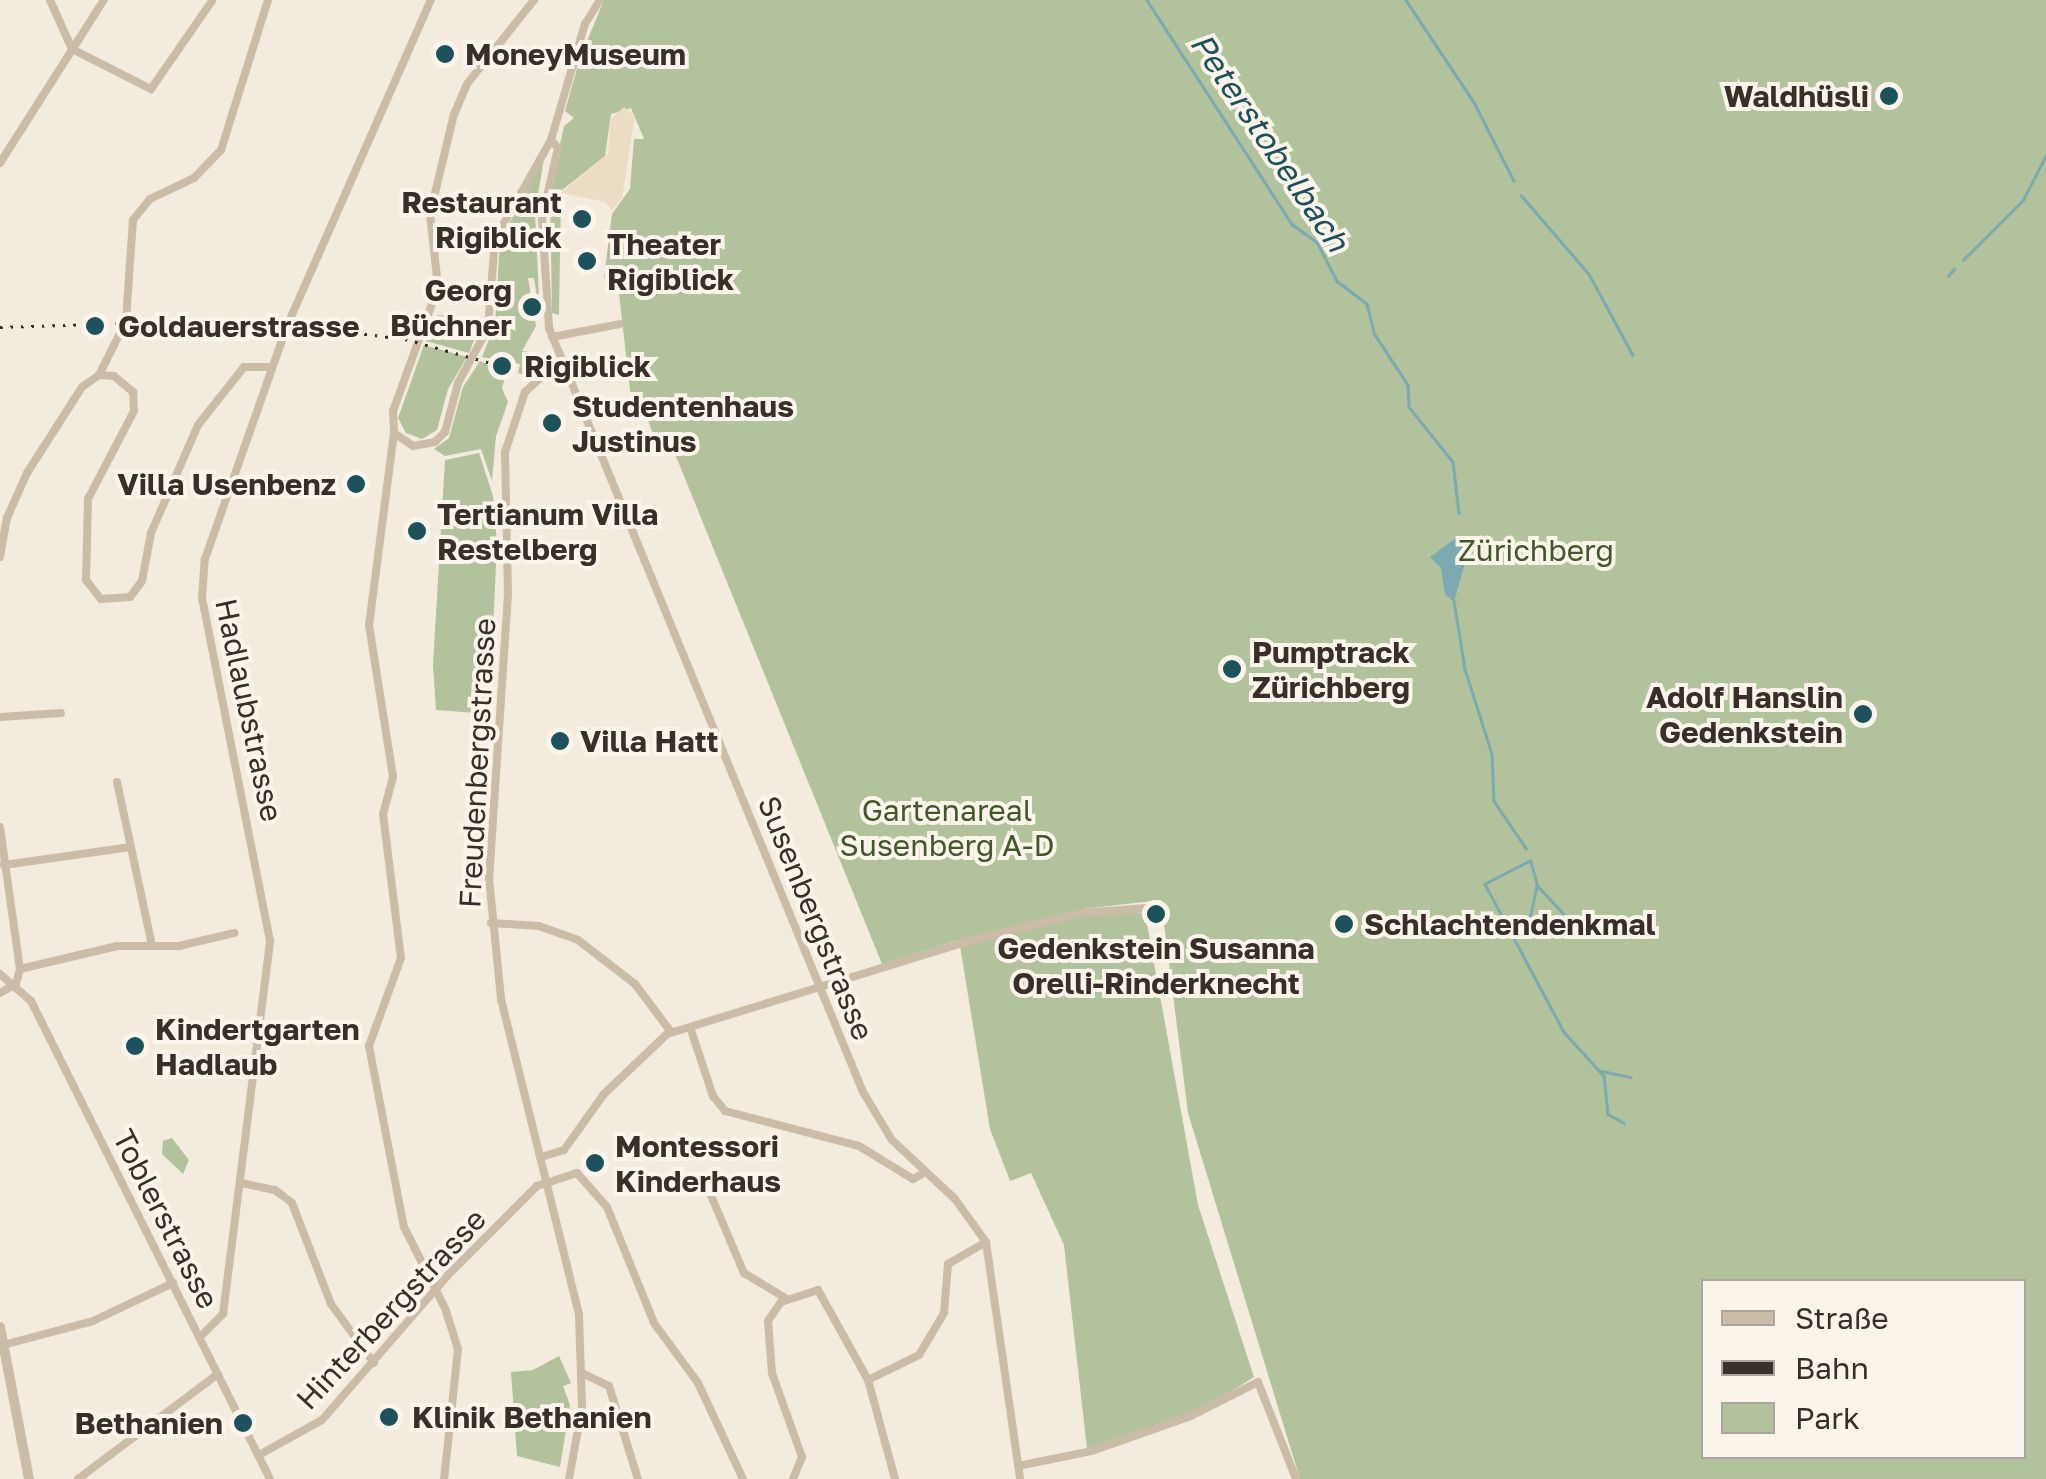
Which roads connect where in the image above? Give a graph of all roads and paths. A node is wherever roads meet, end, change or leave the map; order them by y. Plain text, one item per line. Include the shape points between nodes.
1 (50, 0) edge
2 (104, 0) edge
3 (268, 0) edge
4 (431, 0) edge
5 (534, 0) edge
6 (600, 0) edge
7 (212, 2) edge
8 (72, 49) junction
9 (552, 140) junction
10 (0, 164) edge
11 (620, 324) dead end
12 (552, 336) junction
13 (561, 359) junction
14 (271, 367) junction
15 (98, 375) junction
16 (394, 433) junction
17 (0, 558) edge
18 (61, 713) dead end
19 (0, 717) edge
20 (117, 782) dead end
21 (0, 827) edge
22 (131, 847) junction
23 (2, 865) edge
24 (1146, 908) dead end
25 (491, 923) junction
26 (234, 933) dead end
27 (152, 945) junction
28 (20, 969) junction
29 (0, 974) edge
30 (16, 984) junction
31 (820, 987) junction
32 (0, 993) edge
33 (691, 1030) junction
34 (671, 1032) junction
35 (541, 1157) junction
36 (924, 1173) junction
37 (547, 1181) junction
38 (241, 1183) junction
39 (707, 1186) dead end
40 (986, 1242) junction
41 (173, 1284) junction
42 (435, 1290) junction
43 (788, 1299) junction
44 (0, 1326) edge
45 (200, 1337) junction
46 (4, 1345) junction
47 (374, 1363) junction
48 (582, 1373) junction
49 (218, 1374) junction
50 (868, 1380) junction
51 (13, 1395) junction
52 (0, 1399) edge
53 (259, 1456) junction
54 (1018, 1466) junction
55 (30, 1479) edge
56 (78, 1479) edge
57 (270, 1479) edge
58 (444, 1479) edge
59 (569, 1479) edge
60 (638, 1479) edge
61 (742, 1479) edge
62 (793, 1479) edge
63 (894, 1479) edge
64 (1020, 1479) edge
65 (1296, 1479) edge

1 - 8 street
2 - 8 street
3 - 15 street, bridge via 221,150 194,178 150,199 132,220 127,314
4 - 14 street, Hadlaubstrasse
5 - 16 street via 467,84 454,114 430,214 438,288 400,383
6 - 9 street via 585,24
7 - 8 street via 151,89
8 - 10 street
9 - 12 street, Susenbergstrasse via 558,148 542,219
9 - 16 street via 495,239 488,328 458,383 445,432 422,446
11 - 12 street
12 - 13 street, Susenbergstrasse
13 - 25 street, Freudenbergstrasse via 525,392 505,452 508,594
13 - 31 street, Susenbergstrasse
14 - 15 street via 248,365 212,402 151,533 142,582 118,602 101,599 88,586 84,521 92,487 135,400 122,380
14 - 38 street, Hadlaubstrasse via 201,582 269,924
15 - 17 street via 82,387 27,472 7,518
16 - 42 street via 368,625 393,777 383,814 401,958 369,1046 404,1227
18 - 19 street
20 - 22 street
21 - 23 street
22 - 23 street
22 - 27 street
23 - 28 street
24 - 31 street via 1046,921
25 - 34 street via 540,926 578,940 635,984
25 - 35 street, Freudenbergstrasse
26 - 27 street
27 - 28 street via 126,944
28 - 30 street
29 - 30 street
30 - 32 street
30 - 41 street, Toblerstrasse via 32,1001
31 - 33 street
31 - 36 street, Susenbergstrasse via 870,1105
33 - 34 street
33 - 36 street via 712,1096 725,1111 859,1146 913,1179
34 - 35 street via 604,1094 564,1150
35 - 37 street, Freudenbergstrasse
36 - 40 street, Susenbergstrasse via 955,1199
37 - 42 street, Hinterbergstrasse
37 - 48 street, Freudenbergstrasse via 573,1285
37 - 61 street via 580,1173 599,1195 654,1323 698,1383
38 - 45 street, Hadlaubstrasse via 223,1314
38 - 47 street via 274,1190 292,1203 331,1304
39 - 43 street via 744,1272
40 - 50 street via 948,1264 944,1313 919,1355
40 - 54 street, Susenbergstrasse
41 - 45 street, Toblerstrasse
41 - 46 street via 93,1321
42 - 47 street, Hinterbergstrasse
42 - 58 street via 456,1335 460,1372
43 - 50 street via 824,1292
43 - 62 street via 773,1311 767,1337 780,1404 802,1457
44 - 46 street
45 - 49 street, Toblerstrasse
46 - 51 street
47 - 53 street, Hinterbergstrasse via 309,1431
48 - 59 street, Freudenbergstrasse
48 - 60 street via 609,1386
49 - 53 street, Toblerstrasse
49 - 56 street
50 - 63 street
51 - 52 street
51 - 55 street
53 - 57 street, Toblerstrasse
54 - 64 street, Susenbergstrasse
54 - 65 street via 1142,1434 1258,1382

